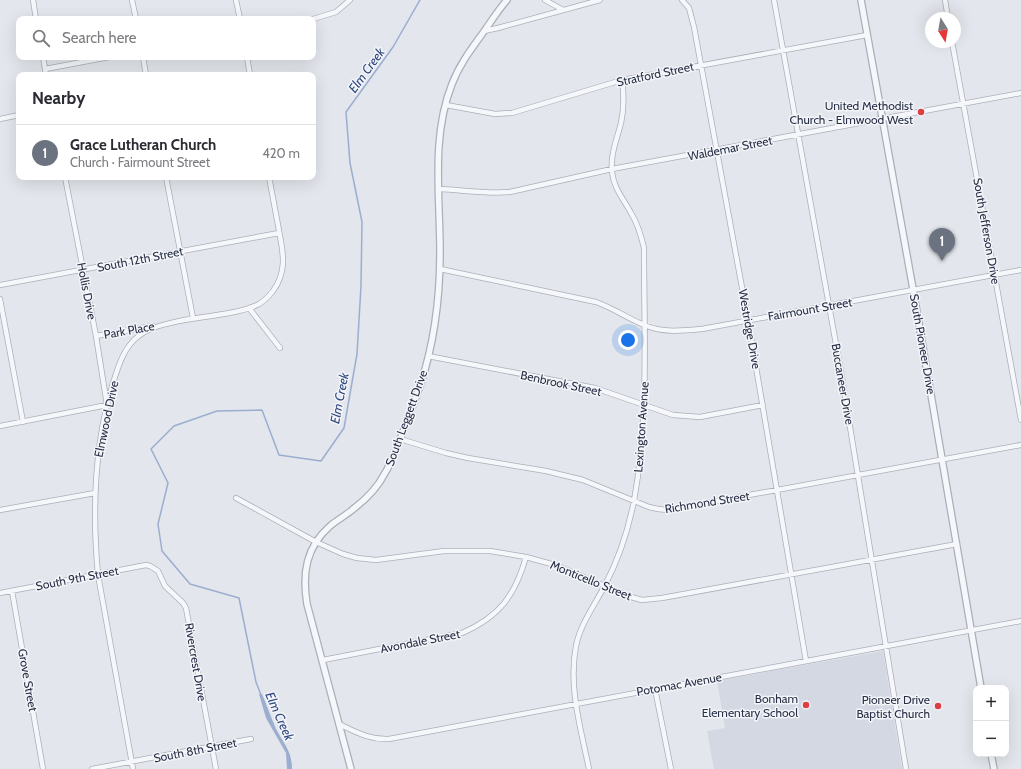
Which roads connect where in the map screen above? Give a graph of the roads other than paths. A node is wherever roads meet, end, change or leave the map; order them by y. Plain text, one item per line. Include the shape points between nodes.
1 (33, 0) edge
2 (132, 0) edge
3 (236, 0) edge
4 (350, 0) edge
5 (507, 0) edge
6 (546, 0) edge
7 (600, 0) edge
8 (682, 0) edge
9 (774, 0) edge
10 (861, 0) edge
11 (945, 0) edge
12 (563, 10) junction
13 (947, 12) edge
14 (36, 16) edge
15 (135, 16) edge
16 (239, 16) edge
17 (316, 18) edge
18 (484, 31) junction
19 (867, 35) junction
20 (953, 48) edge
21 (783, 50) junction
22 (44, 60) edge
23 (92, 60) edge
24 (144, 60) edge
25 (248, 60) edge
26 (701, 65) junction
27 (45, 68) junction
28 (46, 72) edge
29 (146, 72) edge
30 (250, 72) edge
31 (622, 80) junction
32 (1021, 93) edge
33 (964, 104) junction
34 (446, 105) junction
35 (16, 116) edge
36 (0, 119) edge
37 (883, 120) junction
38 (798, 135) junction
39 (717, 150) junction
40 (612, 169) junction
41 (66, 180) edge
42 (167, 180) edge
43 (270, 180) edge
44 (439, 189) junction
45 (279, 233) junction
46 (180, 252) junction
47 (440, 269) junction
48 (83, 270) junction
49 (1021, 270) edge
50 (995, 275) junction
51 (0, 286) edge
52 (913, 289) junction
53 (0, 299) edge
54 (829, 305) junction
55 (249, 308) junction
56 (193, 318) junction
57 (748, 320) junction
58 (162, 324) junction
59 (645, 325) junction
60 (96, 336) junction
61 (280, 348) dead end
62 (428, 356) junction
63 (107, 405) junction
64 (763, 405) junction
65 (644, 406) junction
66 (1021, 420) edge
67 (23, 422) junction
68 (0, 426) edge
69 (400, 438) junction
70 (1021, 445) edge
71 (943, 459) junction
72 (858, 475) junction
73 (777, 490) junction
74 (95, 493) junction
75 (236, 498) dead end
76 (634, 501) junction
77 (0, 510) edge
78 (316, 542) junction
79 (957, 544) junction
80 (526, 557) junction
81 (873, 560) junction
82 (154, 568) joint
83 (791, 574) junction
84 (98, 575) junction
85 (605, 585) junction
86 (12, 591) junction
87 (0, 593) edge
88 (1021, 621) edge
89 (971, 630) junction
90 (886, 645) junction
91 (323, 660) junction
92 (806, 661) junction
93 (980, 685) edge
94 (655, 689) junction
95 (576, 703) junction
96 (339, 724) junction
97 (251, 739) dead end
98 (211, 747) junction
99 (992, 757) edge
100 (132, 762) junction
101 (44, 769) edge
102 (92, 769) edge
103 (133, 769) edge
104 (216, 769) edge
105 (351, 769) edge
106 (589, 769) edge
107 (671, 769) edge
108 (906, 769) edge
109 (994, 769) edge

1 - 14 street
2 - 15 street
3 - 16 street
4 - 17 street via 336,12
5 - 18 street, South Leggett Drive
6 - 12 street
7 - 12 street
8 - 26 street, Westridge Drive via 692,17
9 - 21 street, Buccaneer Drive
10 - 19 street, South Pioneer Drive
11 - 13 street
12 - 18 street
18 - 34 street, South Leggett Drive via 461,65 452,83
19 - 21 street, Stratford Street
19 - 37 street, South Pioneer Drive
20 - 33 street, South Jefferson Drive
21 - 26 street, Stratford Street
21 - 38 street, Buccaneer Drive
22 - 27 street
23 - 27 street
24 - 29 street
25 - 30 street
26 - 31 street, Stratford Street
26 - 39 street, Westridge Drive
27 - 28 street
31 - 34 street, Stratford Street via 512,113 495,114
31 - 40 street, Lexington Avenue via 621,122 613,151
32 - 33 street, Waldemar Street
33 - 37 street, Waldemar Street
33 - 50 street, South Jefferson Drive
34 - 44 street, South Leggett Drive via 439,143
35 - 36 street
37 - 38 street, Waldemar Street
37 - 52 street, South Pioneer Drive
38 - 39 street, Waldemar Street
38 - 54 street, Buccaneer Drive
39 - 40 street, Waldemar Street
39 - 57 street, Westridge Drive
40 - 44 street, Waldemar Street via 510,192
40 - 59 street, Lexington Avenue via 617,190 640,230 643,243
41 - 48 street, Hollis Drive
42 - 46 street
43 - 45 street, Elmwood Drive
44 - 47 street, South Leggett Drive
45 - 46 street, South 12th Street
45 - 55 street, Elmwood Drive via 284,260 279,284 270,296
46 - 48 street, South 12th Street
46 - 56 street
47 - 59 street, Fairmount Street via 596,302
47 - 62 street, South Leggett Drive
48 - 51 street, South 12th Street
48 - 60 street, Hollis Drive
49 - 50 street, Fairmount Street
50 - 52 street, Fairmount Street
50 - 66 street, South Jefferson Drive
52 - 54 street, Fairmount Street
52 - 71 street, South Pioneer Drive
53 - 67 street
54 - 57 street, Fairmount Street
54 - 72 street, Buccaneer Drive
55 - 56 street, Elmwood Drive
55 - 61 street
56 - 58 street, Elmwood Drive
57 - 59 street, Fairmount Street via 679,332
57 - 64 street, Westridge Drive
58 - 60 street, Park Place
58 - 63 street, Elmwood Drive via 134,339 128,347 117,370
59 - 65 street, Lexington Avenue
60 - 63 street, Hollis Drive
62 - 65 street, Benbrook Street via 595,388
62 - 69 street, South Leggett Drive
63 - 67 street
63 - 74 street, Elmwood Drive
64 - 65 street, Benbrook Street via 700,417 673,415
64 - 73 street, Westridge Drive
65 - 76 street, Lexington Avenue
67 - 68 street
69 - 76 street, Richmond Street via 446,453 583,480
69 - 78 street, South Leggett Drive via 385,473 375,488 352,510 332,524
70 - 71 street, Richmond Street
71 - 72 street, Richmond Street
71 - 79 street, South Pioneer Drive
72 - 73 street, Richmond Street
72 - 81 street, Buccaneer Drive
73 - 76 street, Richmond Street via 668,510 658,510
73 - 83 street, Westridge Drive
74 - 77 street
74 - 84 street, Elmwood Drive via 94,522
75 - 78 street, Monticello Street
76 - 85 street, Lexington Avenue via 627,533
78 - 80 street, Monticello Street via 343,554 376,560 444,551 490,551
78 - 91 street, South Leggett Drive via 309,554 304,585
79 - 81 street, Monticello Street
79 - 89 street, South Pioneer Drive
80 - 85 street, Monticello Street via 555,565
80 - 91 street, Avondale Street via 515,587 498,612 475,628 462,633
81 - 83 street, Monticello Street
81 - 90 street, Buccaneer Drive
82 - 84 street, South 9th Street via 146,566
82 - 98 street, Rivercrest Drive via 165,586 186,608
83 - 85 street, Monticello Street via 650,600 631,597
83 - 92 street, Westridge Drive
84 - 86 street, South 9th Street
84 - 100 street, Elmwood Drive
85 - 95 street, Lexington Avenue via 583,625 576,646 573,671
86 - 87 street, South 9th Street
86 - 101 street, Grove Street
88 - 89 street, Potomac Avenue
89 - 90 street, Potomac Avenue
89 - 93 street, South Pioneer Drive
90 - 92 street, Potomac Avenue
90 - 108 street, Buccaneer Drive
91 - 96 street, South Leggett Drive
92 - 94 street, Potomac Avenue
94 - 95 street, Potomac Avenue
94 - 107 street
95 - 96 street, Potomac Avenue via 389,739 370,737
95 - 106 street, Lexington Avenue
96 - 105 street, South Leggett Drive
97 - 98 street, South 8th Street
98 - 100 street, South 8th Street
98 - 104 street, Rivercrest Drive
99 - 109 street
100 - 102 street, South 8th Street
100 - 103 street, Elmwood Drive

